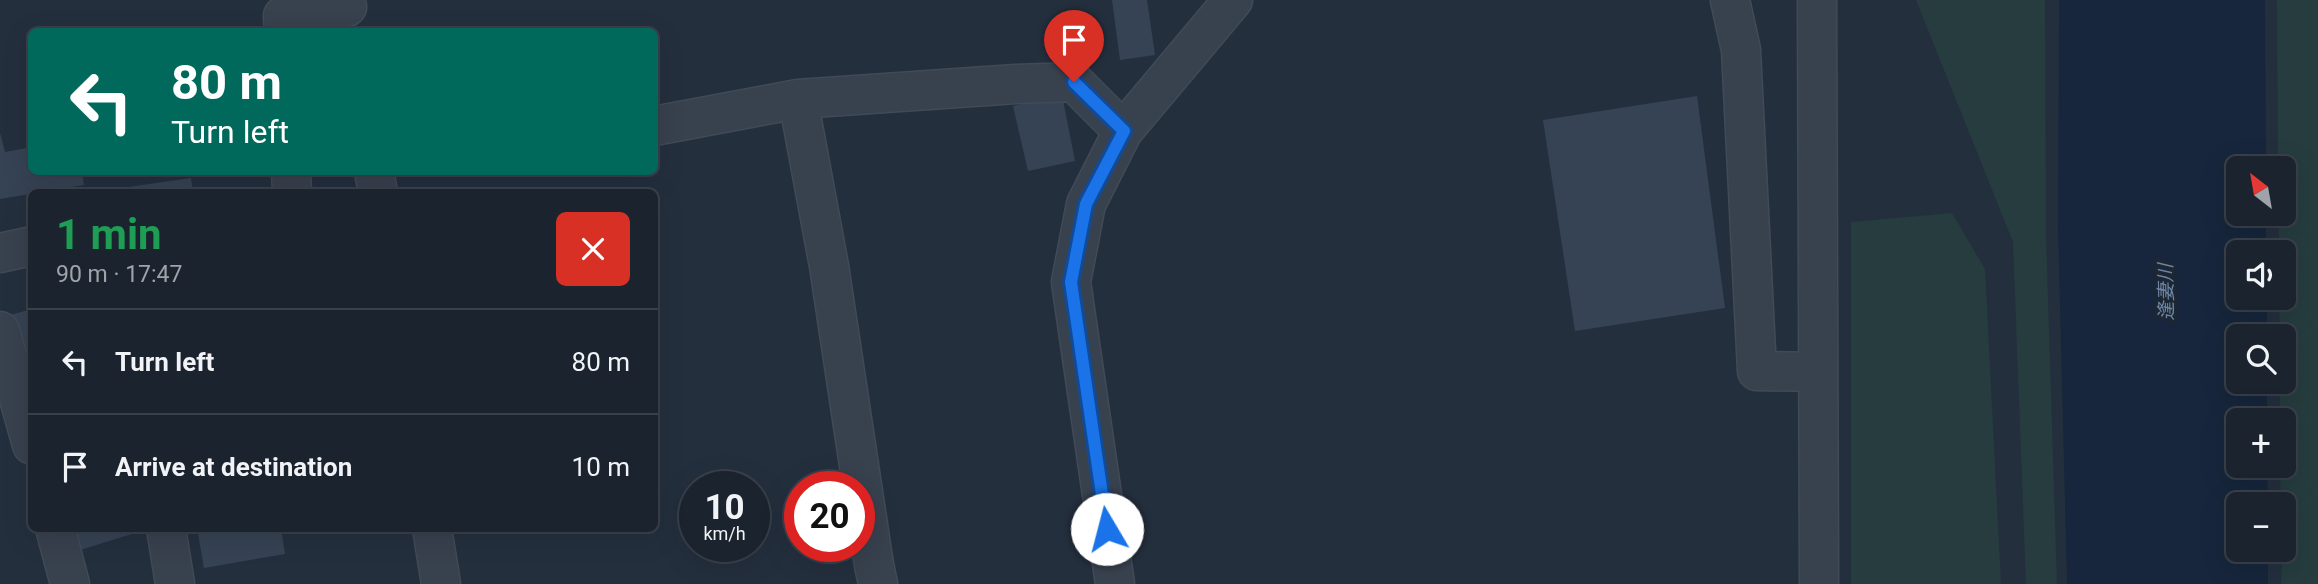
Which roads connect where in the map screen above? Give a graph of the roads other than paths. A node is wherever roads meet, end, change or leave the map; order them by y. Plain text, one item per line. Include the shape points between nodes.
1 (1233, 0) edge
2 (1730, 0) edge
3 (1817, 0) edge
4 (348, 13) edge
5 (284, 28) edge
6 (798, 99) junction
7 (658, 125) edge
8 (1124, 131) junction
9 (28, 247) edge
10 (0, 253) edge
11 (0, 331) edge
12 (1818, 372) junction
13 (28, 431) edge
14 (56, 532) edge
15 (167, 532) edge
16 (433, 532) edge
17 (70, 584) edge
18 (175, 584) edge
19 (441, 584) edge
20 (878, 584) edge
21 (1115, 584) edge
22 (1819, 584) edge

1 - 8 street
2 - 12 street via 1741,50 1756,371
3 - 12 street
4 - 5 street via 284,16
6 - 7 street
6 - 8 street via 1074,82
6 - 20 street
8 - 21 street via 1086,204 1071,282
9 - 10 street
11 - 13 street
12 - 22 street
14 - 17 street
15 - 18 street
16 - 19 street

